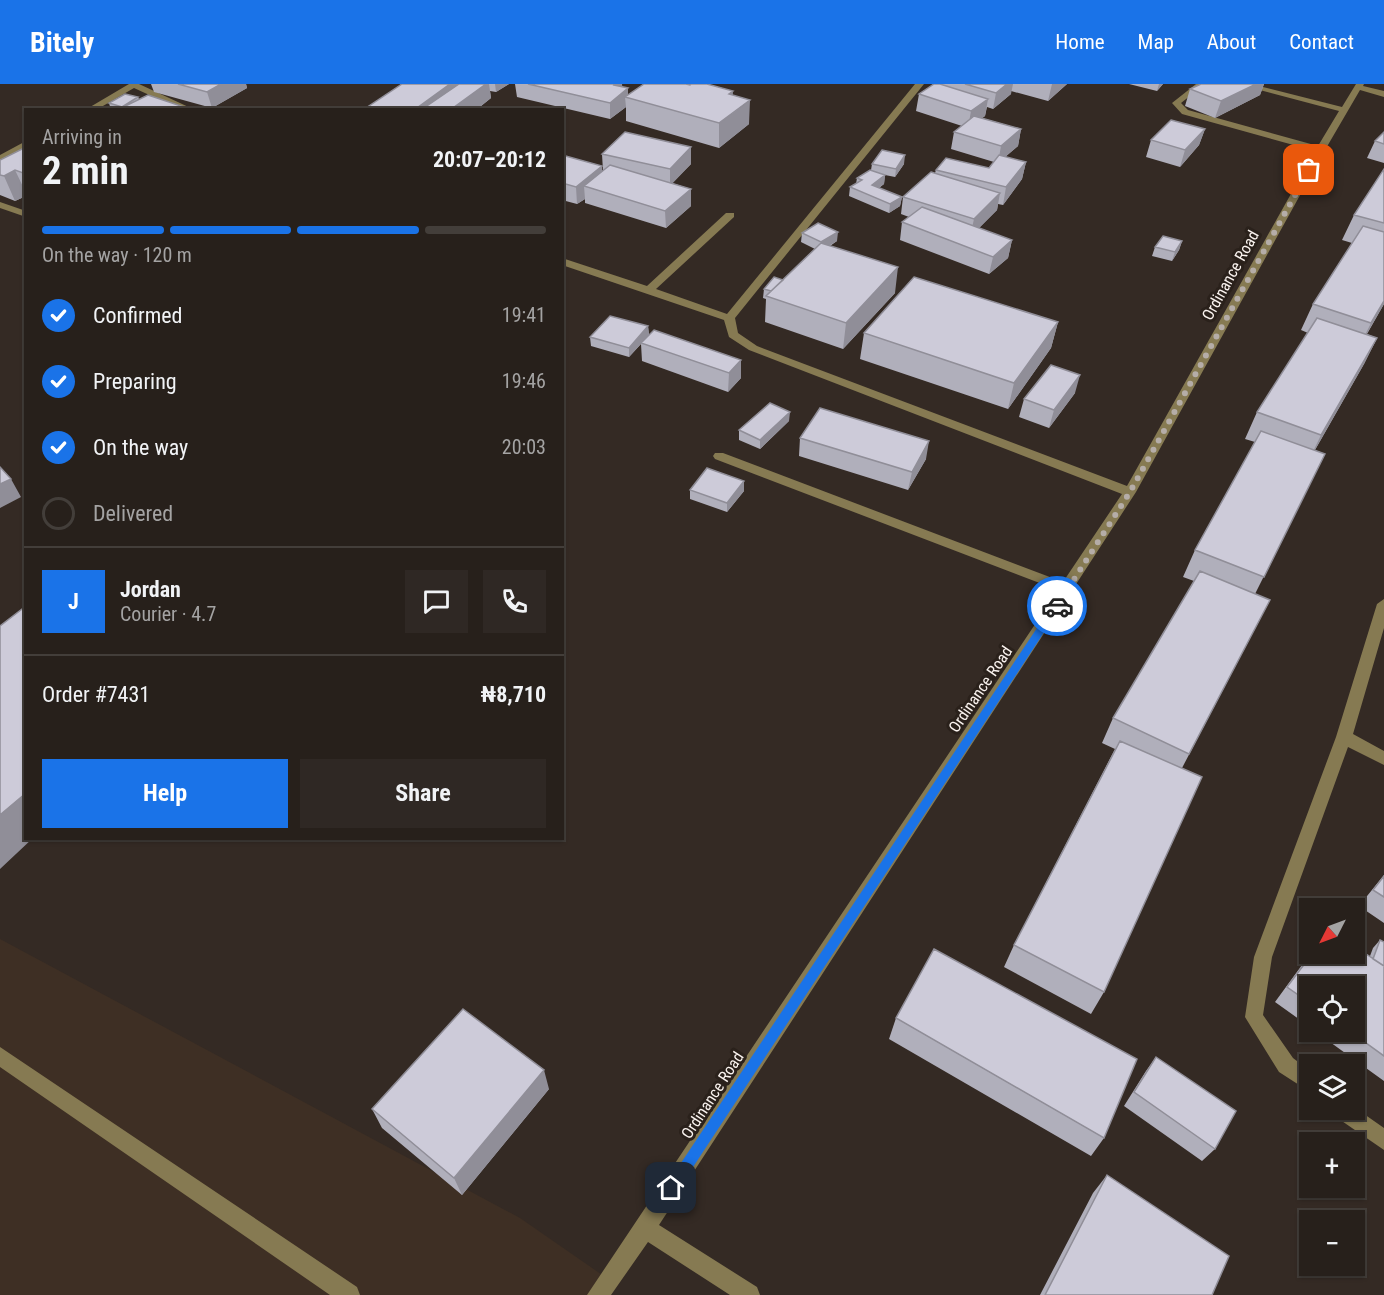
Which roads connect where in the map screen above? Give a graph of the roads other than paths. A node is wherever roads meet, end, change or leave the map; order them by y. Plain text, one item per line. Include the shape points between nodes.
1 (920, 84) edge
2 (1201, 84) edge
3 (1241, 84) edge
4 (134, 85) edge
5 (1358, 86) edge
6 (1384, 94) edge
7 (176, 103) junction
8 (93, 108) edge
9 (167, 108) edge
10 (187, 108) edge
11 (1344, 110) junction
12 (24, 145) edge
13 (1320, 150) junction
14 (0, 159) edge
15 (0, 205) edge
16 (24, 213) edge
17 (730, 215) dead end
18 (564, 262) edge
19 (649, 290) junction
20 (729, 318) junction
21 (718, 456) dead end
22 (1130, 492) junction
23 (1068, 589) junction
24 (1384, 604) edge
25 (1344, 737) junction
26 (1384, 759) edge
27 (0, 1056) edge
28 (1299, 1075) edge
29 (1357, 1120) edge
30 (1384, 1140) edge
31 (645, 1228) junction
32 (349, 1295) edge
33 (598, 1295) edge
34 (749, 1295) edge

1 - 20 street
2 - 13 street via 1176,103 1185,112
3 - 11 street
4 - 7 street
4 - 8 street
5 - 6 street
5 - 11 street, Ordinance Road
7 - 9 street
7 - 10 street
11 - 13 street, Ordinance Road
12 - 14 street
13 - 22 street, Ordinance Road
15 - 16 street
17 - 19 street
18 - 19 street
19 - 20 street
20 - 22 street via 733,335 753,348
21 - 23 street
22 - 23 street, Ordinance Road
23 - 31 street, Ordinance Road
24 - 25 street
25 - 26 street
25 - 28 street via 1263,957 1254,1017 1286,1065
27 - 32 street
29 - 30 street
31 - 33 street, Ordinance Road
31 - 34 street

